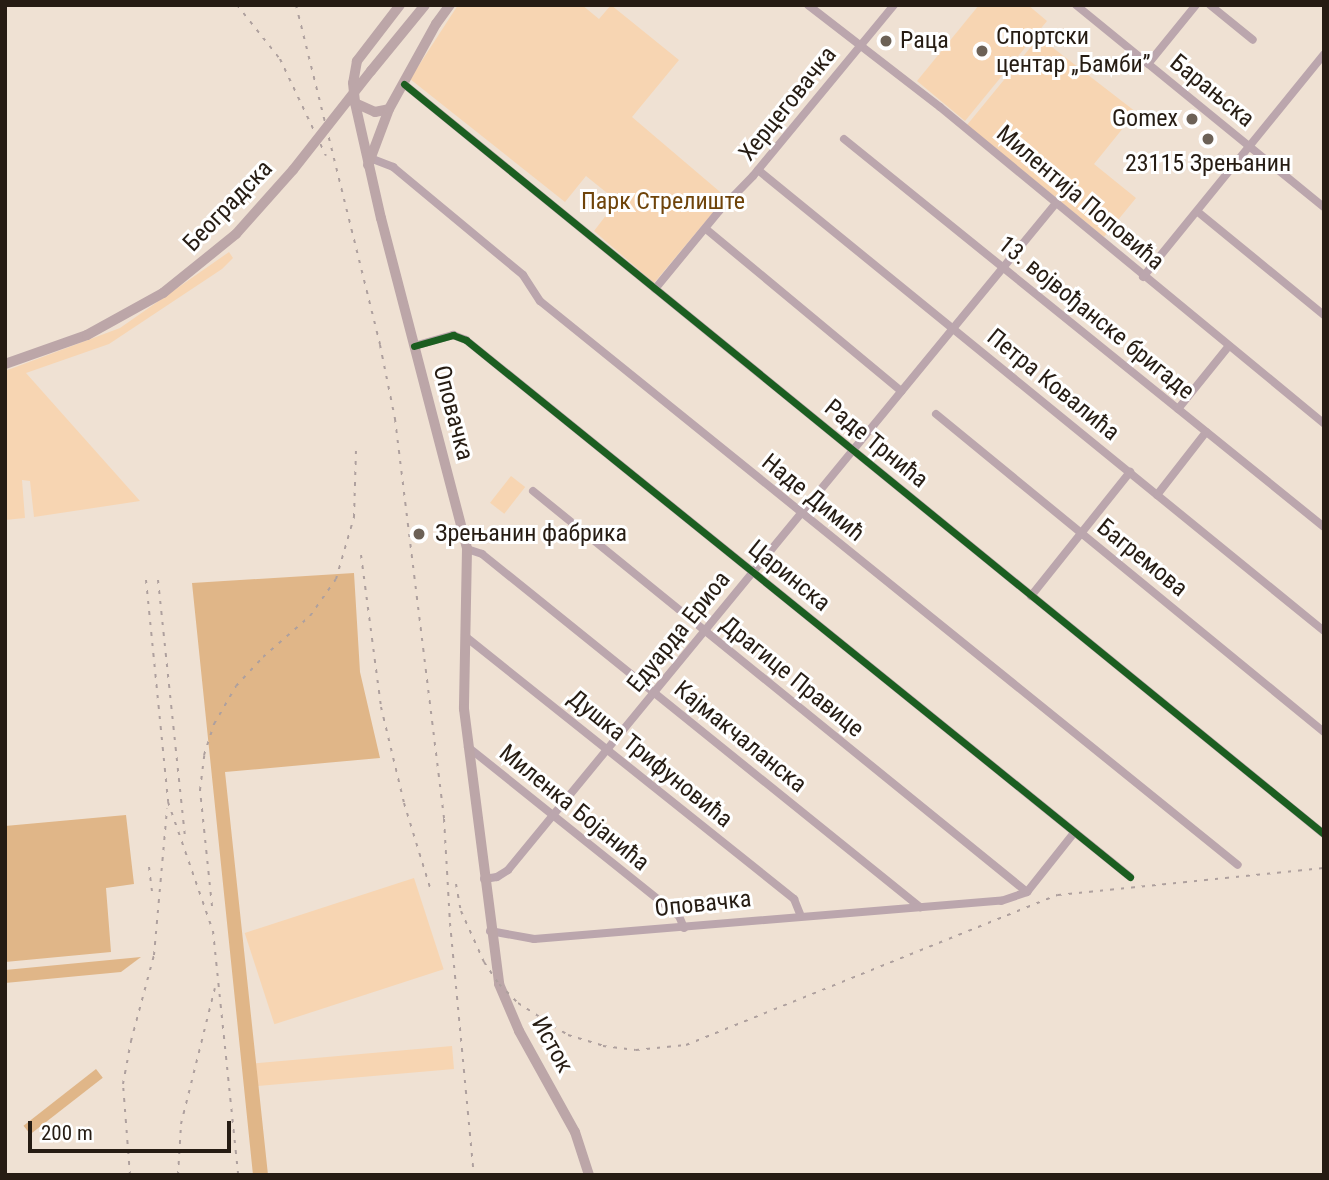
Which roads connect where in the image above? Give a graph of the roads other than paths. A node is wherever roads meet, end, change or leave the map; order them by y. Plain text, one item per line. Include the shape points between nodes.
1 (400, 5) edge
2 (425, 5) edge
3 (450, 5) edge
4 (808, 5) edge
5 (894, 5) edge
6 (1076, 5) edge
7 (1196, 5) edge
8 (1210, 5) edge
9 (1253, 40) dead end
10 (860, 46) junction
11 (1324, 54) edge
12 (1148, 64) junction
13 (404, 84) junction
14 (355, 103) junction
15 (389, 109) junction
16 (844, 139) dead end
17 (1250, 147) junction
18 (369, 161) junction
19 (758, 170) junction
20 (1056, 203) junction
21 (1324, 207) edge
22 (1198, 212) junction
23 (706, 229) junction
24 (1002, 267) junction
25 (1143, 277) junction
26 (655, 289) junction
27 (1324, 315) edge
28 (953, 328) junction
29 (414, 346) junction
30 (1228, 347) junction
31 (5, 364) edge
32 (901, 391) junction
33 (1178, 409) junction
34 (936, 414) dead end
35 (1324, 424) edge
36 (1206, 432) junction
37 (852, 450) junction
38 (1130, 472) junction
39 (533, 491) dead end
40 (1157, 495) junction
41 (801, 513) junction
42 (1324, 527) edge
43 (1081, 533) junction
44 (467, 549) junction
45 (752, 572) junction
46 (1031, 596) junction
47 (704, 630) junction
48 (1324, 631) edge
49 (466, 637) junction
50 (653, 693) junction
51 (1324, 732) edge
52 (468, 747) junction
53 (608, 749) junction
54 (552, 816) junction
55 (1074, 833) junction
56 (1324, 834) edge
57 (1238, 865) dead end
58 (1130, 877) dead end
59 (484, 879) junction
60 (1027, 892) junction
61 (920, 907) junction
62 (802, 916) junction
63 (684, 928) junction
64 (490, 931) junction
65 (589, 1175) edge

1 - 14 main road, Оповачка via 357,61
2 - 31 main road, Београдска, bridge via 293,170 229,241 163,293 88,335
3 - 13 main road
4 - 10 street, Милентија Поповића
5 - 10 street, Херцеговачка
6 - 12 street, Барањска
7 - 12 street
8 - 9 street
10 - 19 street, Херцеговачка
10 - 20 street, Милентија Поповића
11 - 17 street
12 - 17 street, Барањска
13 - 15 main road
13 - 26 street, Раде Трнића
14 - 15 main road via 374,112
14 - 18 main road, Оповачка
15 - 18 main road
16 - 24 street, 13. војвођанске бригаде
17 - 21 street, Барањска
17 - 22 street
18 - 29 main road, Оповачка
18 - 41 street, Наде Димић via 393,167 523,275 540,301
19 - 23 street, Херцеговачка
19 - 28 street, Петра Ковалића
20 - 24 street, Едуарда Ериоа
20 - 25 street, Милентија Поповића
22 - 25 street
22 - 27 street
23 - 26 street, Херцеговачка
23 - 32 street
24 - 28 street, Едуарда Ериоа
24 - 33 street, 13. војвођанске бригаде
25 - 30 street, Милентија Поповића
26 - 37 street, Раде Трнића
28 - 32 street, Едуарда Ериоа
28 - 38 street, Петра Ковалића
29 - 44 main road, Оповачка
29 - 45 street, Царинска via 453,335 466,340
30 - 33 street
30 - 35 street, Милентија Поповића
32 - 37 street, Едуарда Ериоа
33 - 36 street, 13. војвођанске бригаде
34 - 43 street, Багремова
36 - 40 street
36 - 42 street, 13. војвођанске бригаде
37 - 41 street, Едуарда Ериоа
37 - 46 street, Раде Трнића
38 - 40 street, Петра Ковалића
38 - 43 street
39 - 47 street, Драгице Правице
40 - 48 street, Петра Ковалића
41 - 45 street, Едуарда Ериоа
41 - 57 street, Наде Димић
43 - 46 street
43 - 51 street, Багремова
44 - 49 main road, Оповачка
44 - 50 street, Кајмакчаланска via 482,554
45 - 47 street, Едуарда Ериоа
45 - 55 street, Царинска
46 - 56 street, Раде Трнића
47 - 50 street, Едуарда Ериоа
47 - 60 street, Драгице Правице
49 - 52 main road, Оповачка
49 - 53 street, Душка Трифуновића
50 - 53 street, Едуарда Ериоа
50 - 61 street, Кајмакчаланска
52 - 54 street, Миленка Бојанића
52 - 59 main road, Исток
53 - 54 street, Едуарда Ериоа
53 - 62 street, Душка Трифуновића via 794,899
54 - 59 street, Едуарда Ериоа via 508,870
54 - 63 street, Миленка Бојанића via 679,916
55 - 58 street, Царинска
55 - 60 street
59 - 64 main road, Исток
60 - 61 street, Оповачка via 1001,901
61 - 62 street, Оповачка
62 - 63 street, Оповачка
63 - 64 street, Оповачка via 534,939
64 - 65 main road, Исток via 503,997 575,1132

